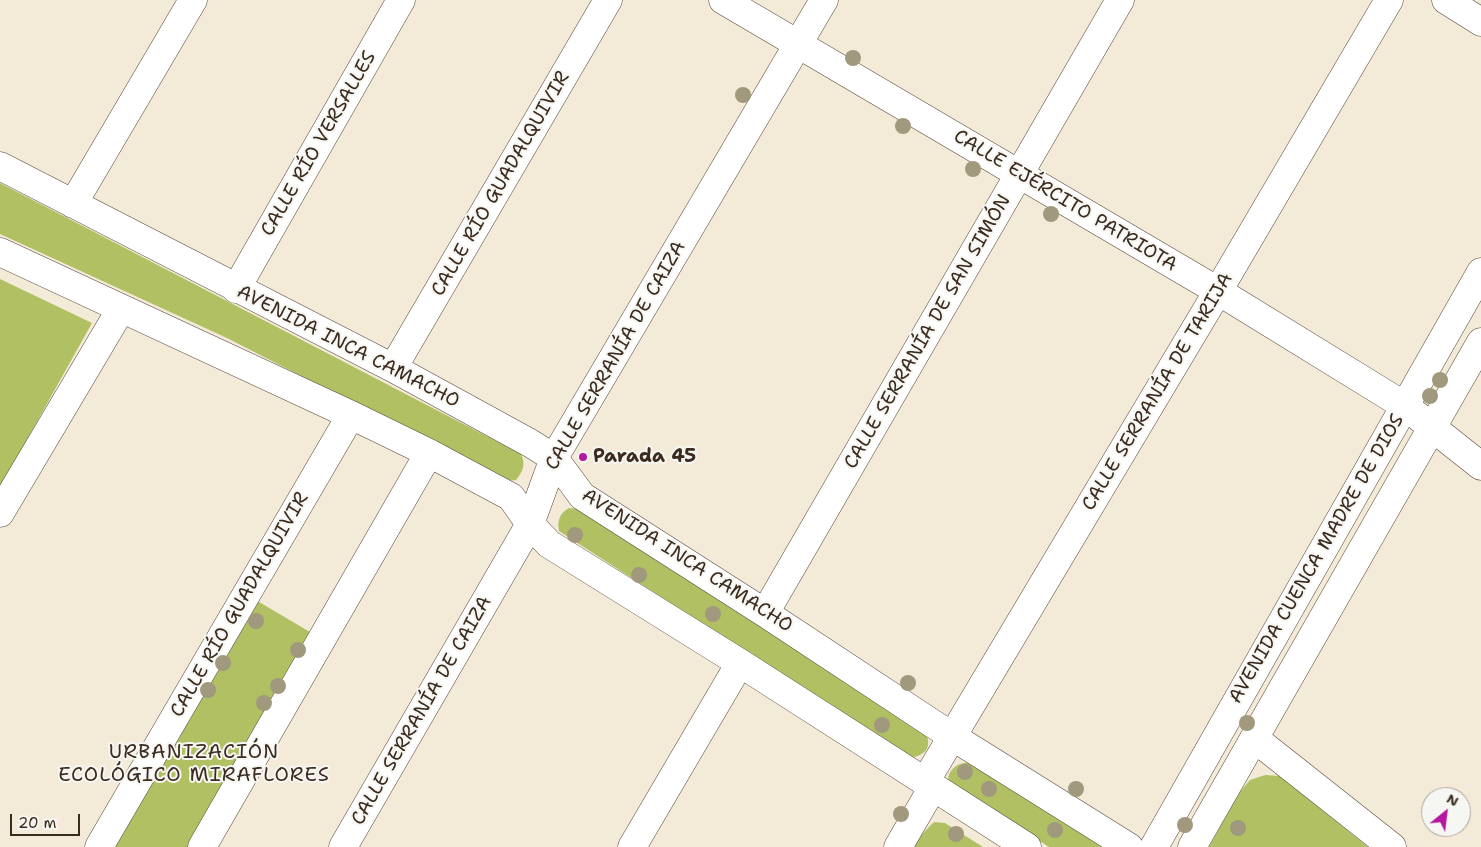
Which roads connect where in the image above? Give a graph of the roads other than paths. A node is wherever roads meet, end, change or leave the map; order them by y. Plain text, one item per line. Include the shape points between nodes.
1 (193, 0) edge
2 (401, 0) edge
3 (608, 0) edge
4 (724, 0) edge
5 (824, 0) edge
6 (1120, 0) edge
7 (1389, 0) edge
8 (1446, 0) edge
9 (1481, 22) edge
10 (799, 44) junction
11 (0, 166) edge
12 (1020, 174) junction
13 (74, 204) junction
14 (0, 252) edge
15 (1481, 272) edge
16 (236, 289) junction
17 (1218, 292) junction
18 (121, 309) junction
19 (1481, 342) edge
20 (393, 368) junction
21 (1404, 406) junction
22 (351, 415) junction
23 (1432, 426) junction
24 (429, 453) junction
25 (554, 458) junction
26 (1481, 466) edge
27 (0, 512) edge
28 (530, 524) junction
29 (766, 612) junction
30 (740, 663) junction
31 (953, 737) junction
32 (1254, 738) junction
33 (929, 784) junction
34 (99, 847) edge
35 (202, 847) edge
36 (343, 847) edge
37 (632, 847) edge
38 (898, 847) edge
39 (1028, 847) edge
40 (1129, 847) edge
41 (1154, 847) edge
42 (1192, 847) edge
43 (1392, 847) edge

1 - 13 street
2 - 16 street, CALLE RÍO VERSALLES
3 - 20 street, CALLE RÍO GUADALQUIVIR
4 - 10 street, CALLE EJÉRCITO PATRIOTA
5 - 10 street, CALLE SERRANÍA DE CAIZA
6 - 12 street, CALLE SERRANÍA DE SAN SIMÓN
7 - 17 street, CALLE SERRANÍA DE TARIJA
8 - 9 street
10 - 12 street, CALLE EJÉRCITO PATRIOTA
10 - 25 street, CALLE SERRANÍA DE CAIZA
11 - 13 street, AVENIDA INCA CAMACHO
12 - 17 street, CALLE EJÉRCITO PATRIOTA
12 - 29 street, CALLE SERRANÍA DE SAN SIMÓN
13 - 16 street, AVENIDA INCA CAMACHO
14 - 18 street
15 - 21 street, AVENIDA CUENCA MADRE DE DIOS
16 - 20 street, AVENIDA INCA CAMACHO
17 - 21 street, CALLE EJÉRCITO PATRIOTA
17 - 31 street, CALLE SERRANÍA DE TARIJA
18 - 22 street
18 - 27 street
19 - 23 street, AVENIDA CUENCA MADRE DE DIOS
20 - 25 street, AVENIDA INCA CAMACHO
21 - 23 street, CALLE EJÉRCITO PATRIOTA
21 - 41 street, AVENIDA CUENCA MADRE DE DIOS
22 - 24 street
22 - 34 street, CALLE RÍO GUADALQUIVIR
23 - 26 street
23 - 32 street, AVENIDA CUENCA MADRE DE DIOS
24 - 28 street via 511,497
24 - 35 street
25 - 28 street, CALLE SERRANÍA DE CAIZA
25 - 29 street, AVENIDA INCA CAMACHO via 582,496
28 - 30 street via 549,544
28 - 36 street, CALLE SERRANÍA DE CAIZA
29 - 31 street, AVENIDA INCA CAMACHO
30 - 33 street
30 - 37 street
31 - 33 street, CALLE SERRANÍA DE TARIJA
31 - 40 street, AVENIDA INCA CAMACHO
32 - 42 street, AVENIDA CUENCA MADRE DE DIOS
32 - 43 street
33 - 38 street, CALLE SERRANÍA DE TARIJA
33 - 39 street

